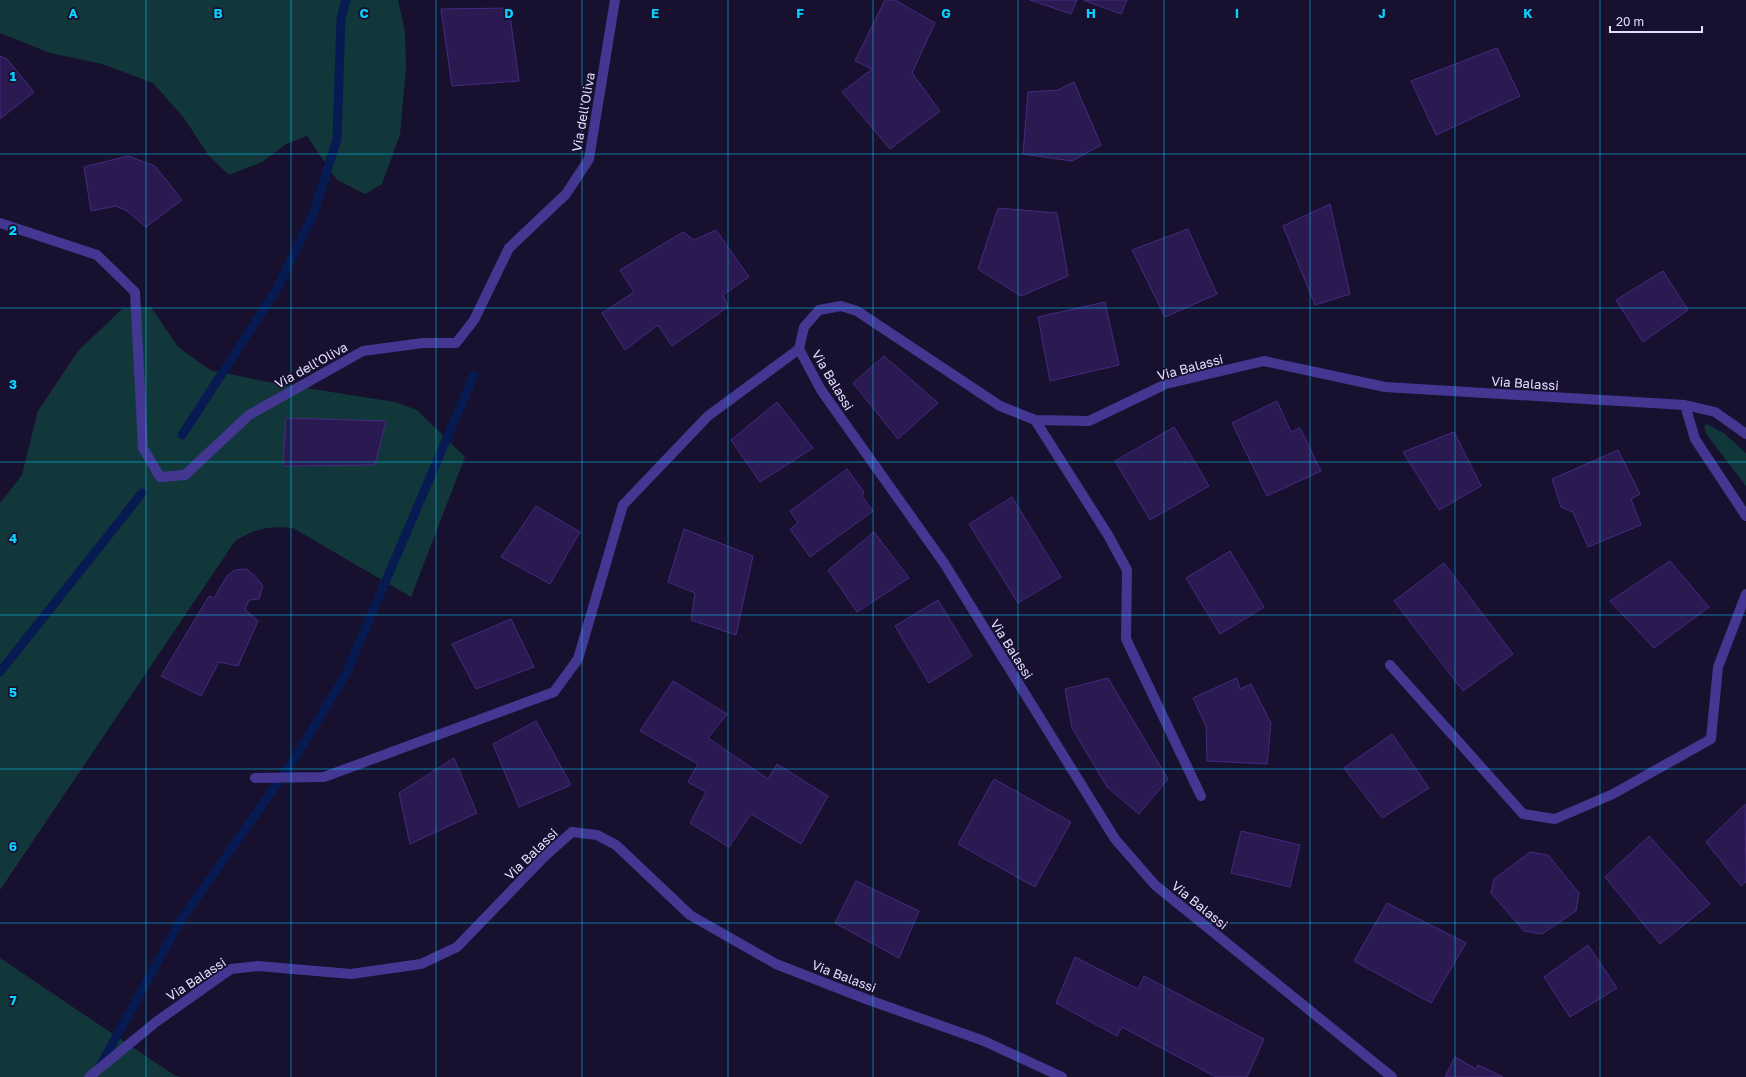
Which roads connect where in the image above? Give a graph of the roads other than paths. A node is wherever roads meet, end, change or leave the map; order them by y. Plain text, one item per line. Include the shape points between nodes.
1 (615, 0) edge
2 (0, 224) edge
3 (800, 350) junction
4 (1685, 404) junction
5 (1035, 420) junction
6 (1746, 434) edge
7 (1746, 516) edge
8 (1746, 594) edge
9 (1390, 665) dead end
10 (255, 778) dead end
11 (1201, 796) dead end
12 (89, 1077) edge
13 (1062, 1077) edge
14 (1392, 1077) edge

1 - 2 street, Via dell'Oliva via 589,159 566,194 509,248 474,320 456,343 423,343 363,351 249,415 185,475 160,477 143,448 135,292 97,255
3 - 5 street, Via Balassi via 804,327 819,310 841,306 857,311 882,326 1000,406
3 - 10 street via 708,416 623,505 578,659 554,692 324,777
3 - 14 street, Via Balassi via 821,390 944,563 1115,839 1155,885
4 - 5 street, Via Balassi via 1385,387 1264,361 1166,384 1089,421
4 - 6 street, Via Balassi via 1715,412
4 - 7 street via 1695,439
5 - 11 street via 1108,535 1127,570 1126,639
8 - 9 street via 1718,667 1711,739 1613,794 1555,819 1522,814
12 - 13 street, Via Balassi via 156,1022 231,969 258,966 352,974 421,964 458,948 544,856 572,832 597,835 616,845 690,915 776,964 984,1041

